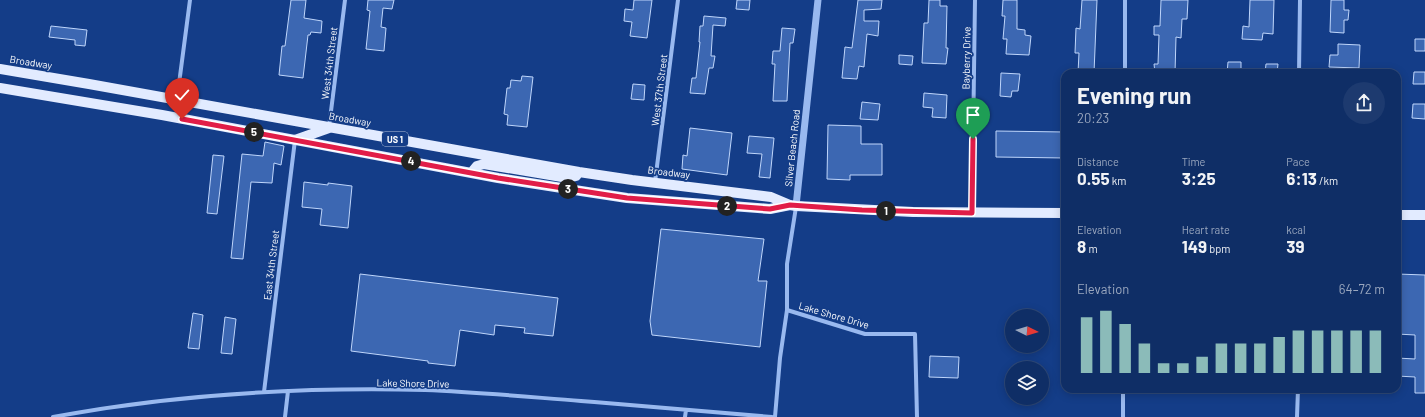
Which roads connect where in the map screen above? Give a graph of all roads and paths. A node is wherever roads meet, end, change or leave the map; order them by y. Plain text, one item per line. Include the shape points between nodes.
1 (190, 0) edge
2 (345, 0) edge
3 (678, 0) edge
4 (818, 0) edge
5 (975, 0) edge
6 (1125, 0) edge
7 (1300, 0) edge
8 (0, 69) edge
9 (1125, 69) edge
10 (1300, 69) edge
11 (0, 88) edge
12 (177, 100) junction
13 (329, 128) junction
14 (295, 140) junction
15 (472, 172) junction
16 (579, 172) junction
17 (655, 183) junction
18 (793, 206) junction
19 (972, 213) junction
20 (1061, 213) edge
21 (1401, 216) edge
22 (1425, 216) edge
23 (787, 310) junction
24 (288, 391) junction
25 (264, 392) junction
26 (1123, 393) edge
27 (1298, 393) edge
28 (686, 410) junction
29 (53, 417) edge
30 (285, 417) edge
31 (685, 417) edge
32 (774, 417) edge
33 (917, 417) edge
34 (1123, 417) edge
35 (1298, 417) edge

1 - 12 street
2 - 13 street, West 34th Street
3 - 17 street, West 37th Street
4 - 18 street, Silver Beach Road
5 - 19 street, Bayberry Drive
6 - 9 street
7 - 10 street
8 - 12 main road, Broadway / US 1
11 - 14 main road, US 1
12 - 13 main road, Broadway / US 1
13 - 14 main road
13 - 16 main road, Broadway / US 1
14 - 15 main road, US 1
14 - 25 street, East 34th Street
15 - 16 main road via 477,166 484,164 568,178 576,176
15 - 18 main road, US 1 via 627,198 770,209
16 - 17 main road, Broadway / US 1
17 - 18 main road, Broadway / US 1 via 772,197
18 - 19 main road, US 1
18 - 23 street, Silver Beach Road via 787,264
19 - 20 main road, US 1
21 - 22 main road
23 - 32 street, Silver Beach Road
23 - 33 street, Lake Shore Drive via 865,334 915,334
24 - 25 street, Lake Shore Drive
24 - 28 street, Lake Shore Drive via 441,391
24 - 30 street
25 - 29 street, Lake Shore Drive via 136,404
26 - 34 street
27 - 35 street
28 - 31 street
28 - 32 street, Lake Shore Drive

